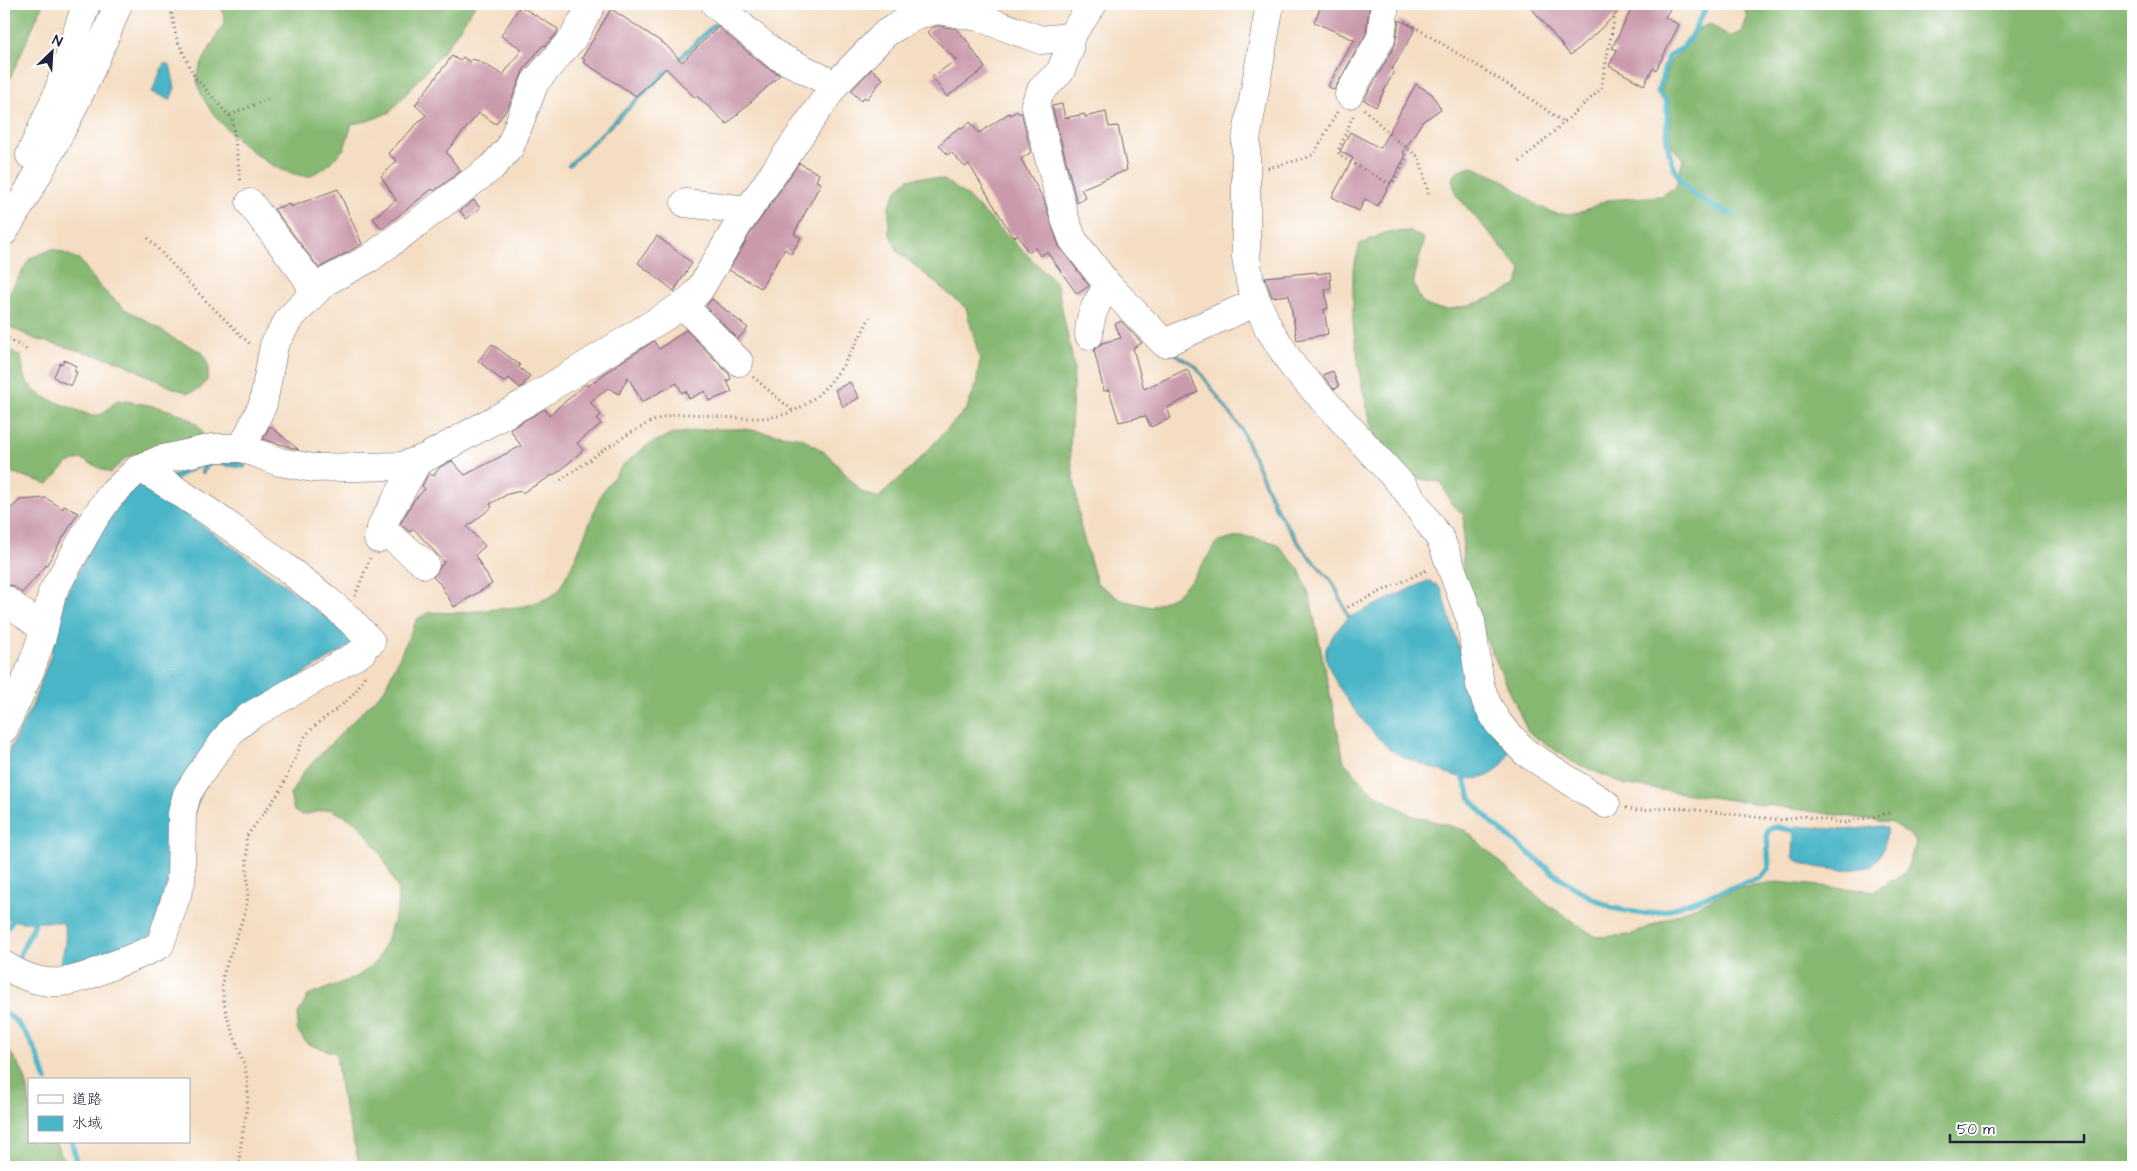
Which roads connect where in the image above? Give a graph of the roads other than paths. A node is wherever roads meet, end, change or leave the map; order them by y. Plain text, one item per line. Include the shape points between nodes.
1 (86, 4) edge
2 (118, 4) edge
3 (592, 4) edge
4 (715, 4) edge
5 (1092, 4) edge
6 (1270, 4) edge
7 (1384, 7) edge
8 (1070, 37) junction
9 (835, 85) junction
10 (1353, 98) road end
11 (685, 202) dead end
12 (250, 204) road end
13 (4, 206) edge
14 (748, 210) junction
15 (4, 232) edge
16 (1108, 286) junction
17 (314, 292) junction
18 (1257, 302) junction
19 (683, 305) junction
20 (1090, 335) dead end
21 (739, 362) road end
22 (242, 448) junction
23 (418, 461) junction
24 (158, 478) junction
25 (425, 564) dead end
26 (4, 599) edge
27 (44, 629) junction
28 (4, 729) edge
29 (1606, 804) road end
30 (4, 965) edge

1 - 13 main road via 58,95
2 - 15 main road via 76,106
3 - 17 main road via 573,38 535,82 510,147 492,168 370,258 325,282
4 - 9 main road via 776,55
5 - 8 main road
6 - 18 main road via 1246,140 1246,257
7 - 10 main road via 1381,38
8 - 9 main road via 1041,40 964,13 925,12 886,33
8 - 16 main road via 1069,51 1060,72 1036,97 1036,110 1073,240
9 - 14 main road
11 - 14 main road
12 - 17 main road via 305,275
14 - 19 main road via 700,289
16 - 18 main road via 1164,343
16 - 20 main road via 1089,322
17 - 22 main road via 280,333 271,357 263,404
18 - 29 main road via 1268,327 1294,368 1403,486 1441,540 1471,621 1480,685 1494,717 1525,752
19 - 21 main road
19 - 23 main road via 525,403
22 - 23 main road via 280,462 313,468 373,468
22 - 24 main road via 213,448 159,460
23 - 25 main road via 380,534
24 - 27 main road via 110,496 52,593
24 - 30 main road via 250,540 334,604 367,647 238,725 197,778 187,794 182,813 181,882 160,945 65,983 20,976
26 - 27 main road
27 - 28 main road via 30,671

